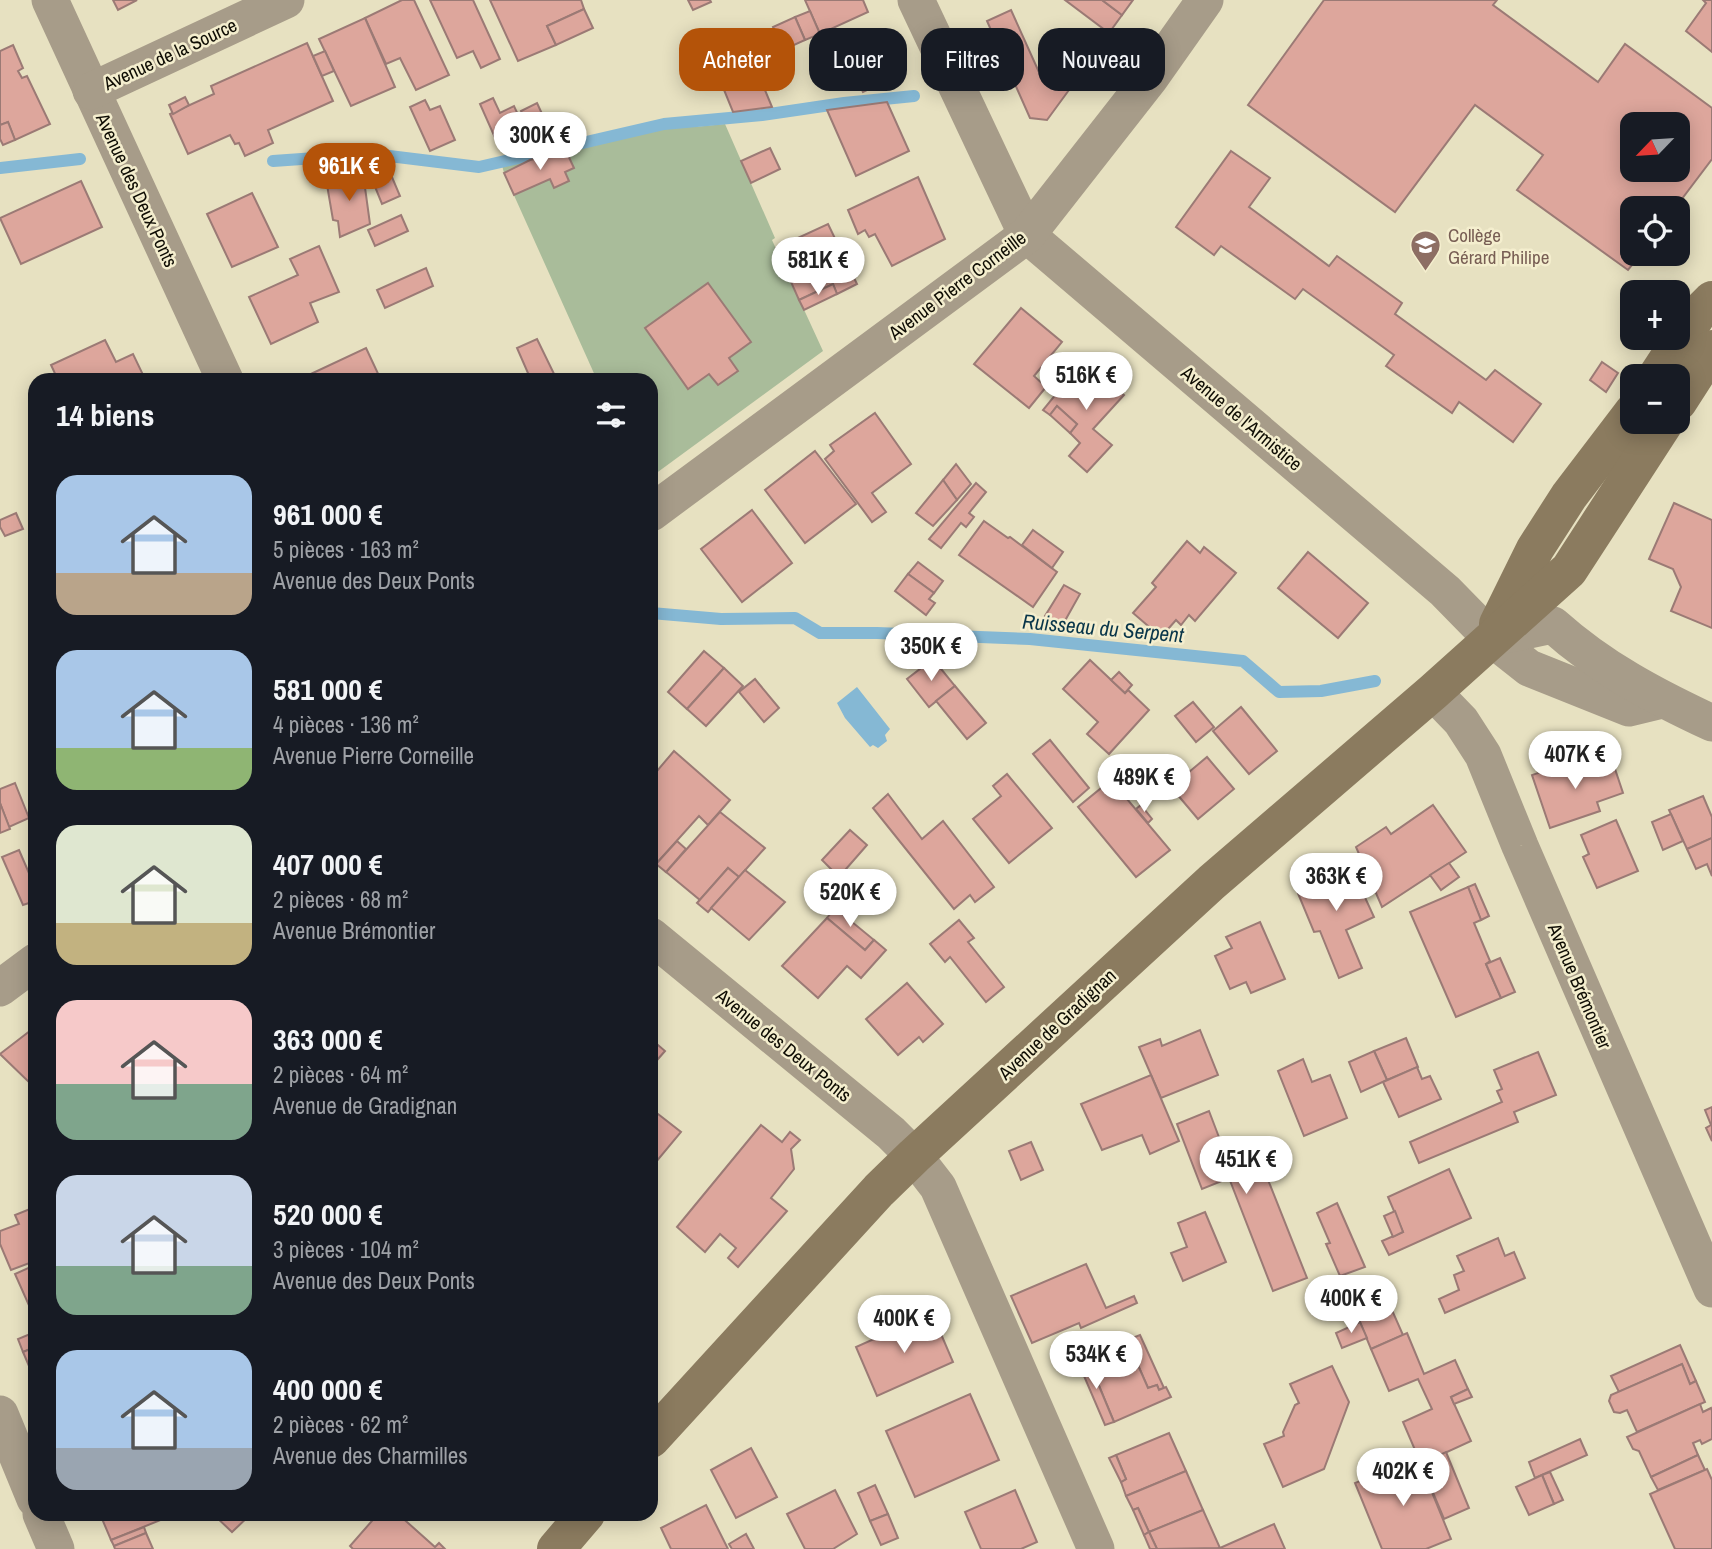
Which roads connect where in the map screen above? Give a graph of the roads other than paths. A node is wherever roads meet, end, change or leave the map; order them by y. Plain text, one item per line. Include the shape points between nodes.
1 (50, 0) edge
2 (286, 0) edge
3 (916, 0) edge
4 (1205, 0) edge
5 (91, 91) junction
6 (1027, 234) junction
7 (1712, 300) edge
8 (1712, 349) edge
9 (1665, 364) edge
10 (222, 373) edge
11 (1690, 383) edge
12 (1620, 429) edge
13 (1657, 434) edge
14 (658, 508) edge
15 (1491, 638) junction
16 (1433, 692) junction
17 (1662, 700) junction
18 (1712, 723) edge
19 (658, 942) edge
20 (28, 967) edge
21 (0, 988) edge
22 (914, 1156) junction
23 (1712, 1289) edge
24 (0, 1414) edge
25 (658, 1430) edge
26 (28, 1482) edge
27 (44, 1521) edge
28 (580, 1521) edge
29 (56, 1549) edge
30 (556, 1549) edge
31 (1096, 1549) edge

1 - 5 street, Avenue des Deux Ponts
2 - 5 street, Avenue de la Source
3 - 6 street, Avenue de l'Armistice
4 - 6 street, Avenue Pierre Corneille
5 - 10 street, Avenue des Deux Ponts
6 - 14 street, Avenue Pierre Corneille
6 - 15 street, Avenue de l'Armistice via 1435,582
7 - 9 main road
8 - 11 main road
12 - 15 main road, Avenue de Gradignan via 1535,549
13 - 15 main road, Avenue de Gradignan via 1569,570
15 - 16 main road, Avenue de Gradignan
15 - 17 street, Avenue de l'Armistice via 1529,668 1629,708
15 - 17 street via 1553,625 1583,652
16 - 22 main road, Avenue de Gradignan via 1212,882
16 - 23 street, Avenue Brémontier via 1461,721 1483,755
17 - 18 street
19 - 22 street, Avenue des Deux Ponts
20 - 21 street
22 - 25 main road, Avenue de Gradignan
22 - 31 street, Avenue des Deux Ponts via 938,1187
24 - 26 street
27 - 29 street
28 - 30 main road

